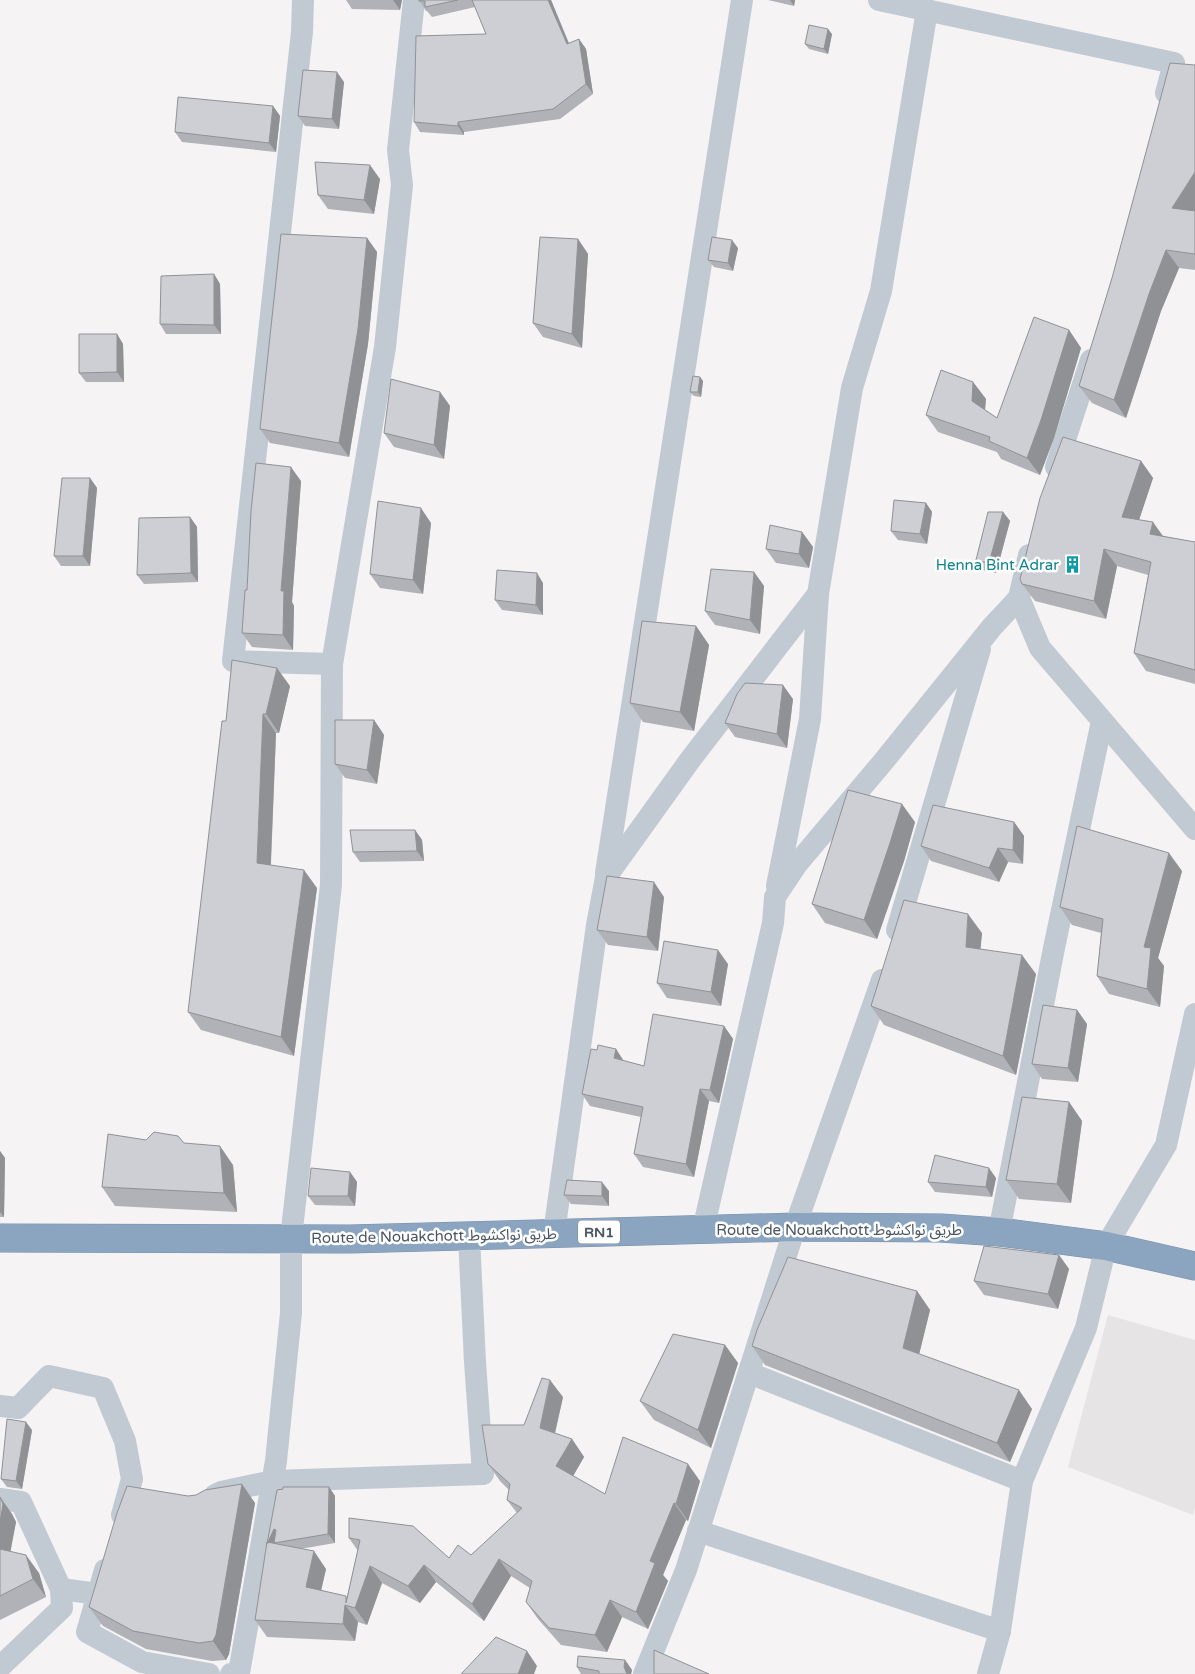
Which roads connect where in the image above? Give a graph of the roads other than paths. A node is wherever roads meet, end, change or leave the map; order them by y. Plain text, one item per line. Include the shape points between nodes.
1 (303, 0) edge
2 (414, 0) edge
3 (742, 0) edge
4 (879, 0) edge
5 (927, 10) junction
6 (1161, 111) edge
7 (1098, 339) edge
8 (1050, 486) edge
9 (1035, 531) edge
10 (818, 594) junction
11 (1019, 598) junction
12 (983, 638) junction
13 (332, 664) junction
14 (1102, 721) junction
15 (1195, 829) edge
16 (606, 877) junction
17 (775, 897) junction
18 (1195, 1014) edge
19 (795, 1227) junction
20 (703, 1230) junction
21 (1000, 1232) junction
22 (554, 1233) junction
23 (469, 1236) junction
24 (0, 1238) edge
25 (291, 1238) junction
26 (1106, 1246) junction
27 (1194, 1268) edge
28 (749, 1373) junction
29 (0, 1406) edge
30 (1022, 1480) junction
31 (273, 1481) junction
32 (0, 1499) edge
33 (194, 1500) edge
34 (698, 1531) junction
35 (61, 1589) junction
36 (98, 1594) junction
37 (1000, 1631) junction
38 (0, 1667) edge
39 (209, 1674) edge
40 (231, 1674) edge
41 (644, 1674) edge
42 (988, 1674) edge

1 - 13 street via 233,661
2 - 13 street via 398,150 402,185 384,347
3 - 16 street
4 - 5 street
5 - 6 street via 1174,63
5 - 10 street via 881,291 852,388
7 - 8 street
9 - 11 street
10 - 16 street via 690,760
10 - 17 street via 810,720
11 - 12 street
11 - 14 street via 1040,648
12 - 17 street via 797,864
12 - 19 street via 874,1004
13 - 25 street via 331,885
14 - 15 street
14 - 21 street via 1054,948
16 - 22 street
17 - 20 street via 773,922
18 - 26 street via 1166,1145
19 - 20 highway, Route de Nouakchott طريق نواكشوط / RN1
19 - 21 highway, Route de Nouakchott طريق نواكشوط / RN1 via 941,1228
19 - 28 street
20 - 22 highway, Route de Nouakchott طريق نواكشوط / RN1
21 - 26 highway, Route de Nouakchott طريق نواكشوط / RN1
22 - 23 highway, Route de Nouakchott طريق نواكشوط / RN1
23 - 25 highway, Route de Nouakchott طريق نواكشوط / RN1
23 - 31 street via 483,1474
24 - 25 highway, Route de Nouakchott طريق نواكشوط / RN1
25 - 31 street via 291,1313
26 - 27 highway, Route de Nouakchott طريق نواكشوط / RN1
26 - 30 street via 1086,1328
28 - 30 street
28 - 34 street
29 - 36 street via 18,1408 49,1376 102,1388 124,1442 138,1491 114,1542
30 - 37 street
31 - 33 street via 221,1492 203,1502
31 - 40 street via 239,1673
32 - 35 street via 21,1502
34 - 37 street
34 - 41 street via 686,1570
35 - 36 street
35 - 38 street via 62,1608
36 - 39 street via 87,1632 142,1662
37 - 42 street

